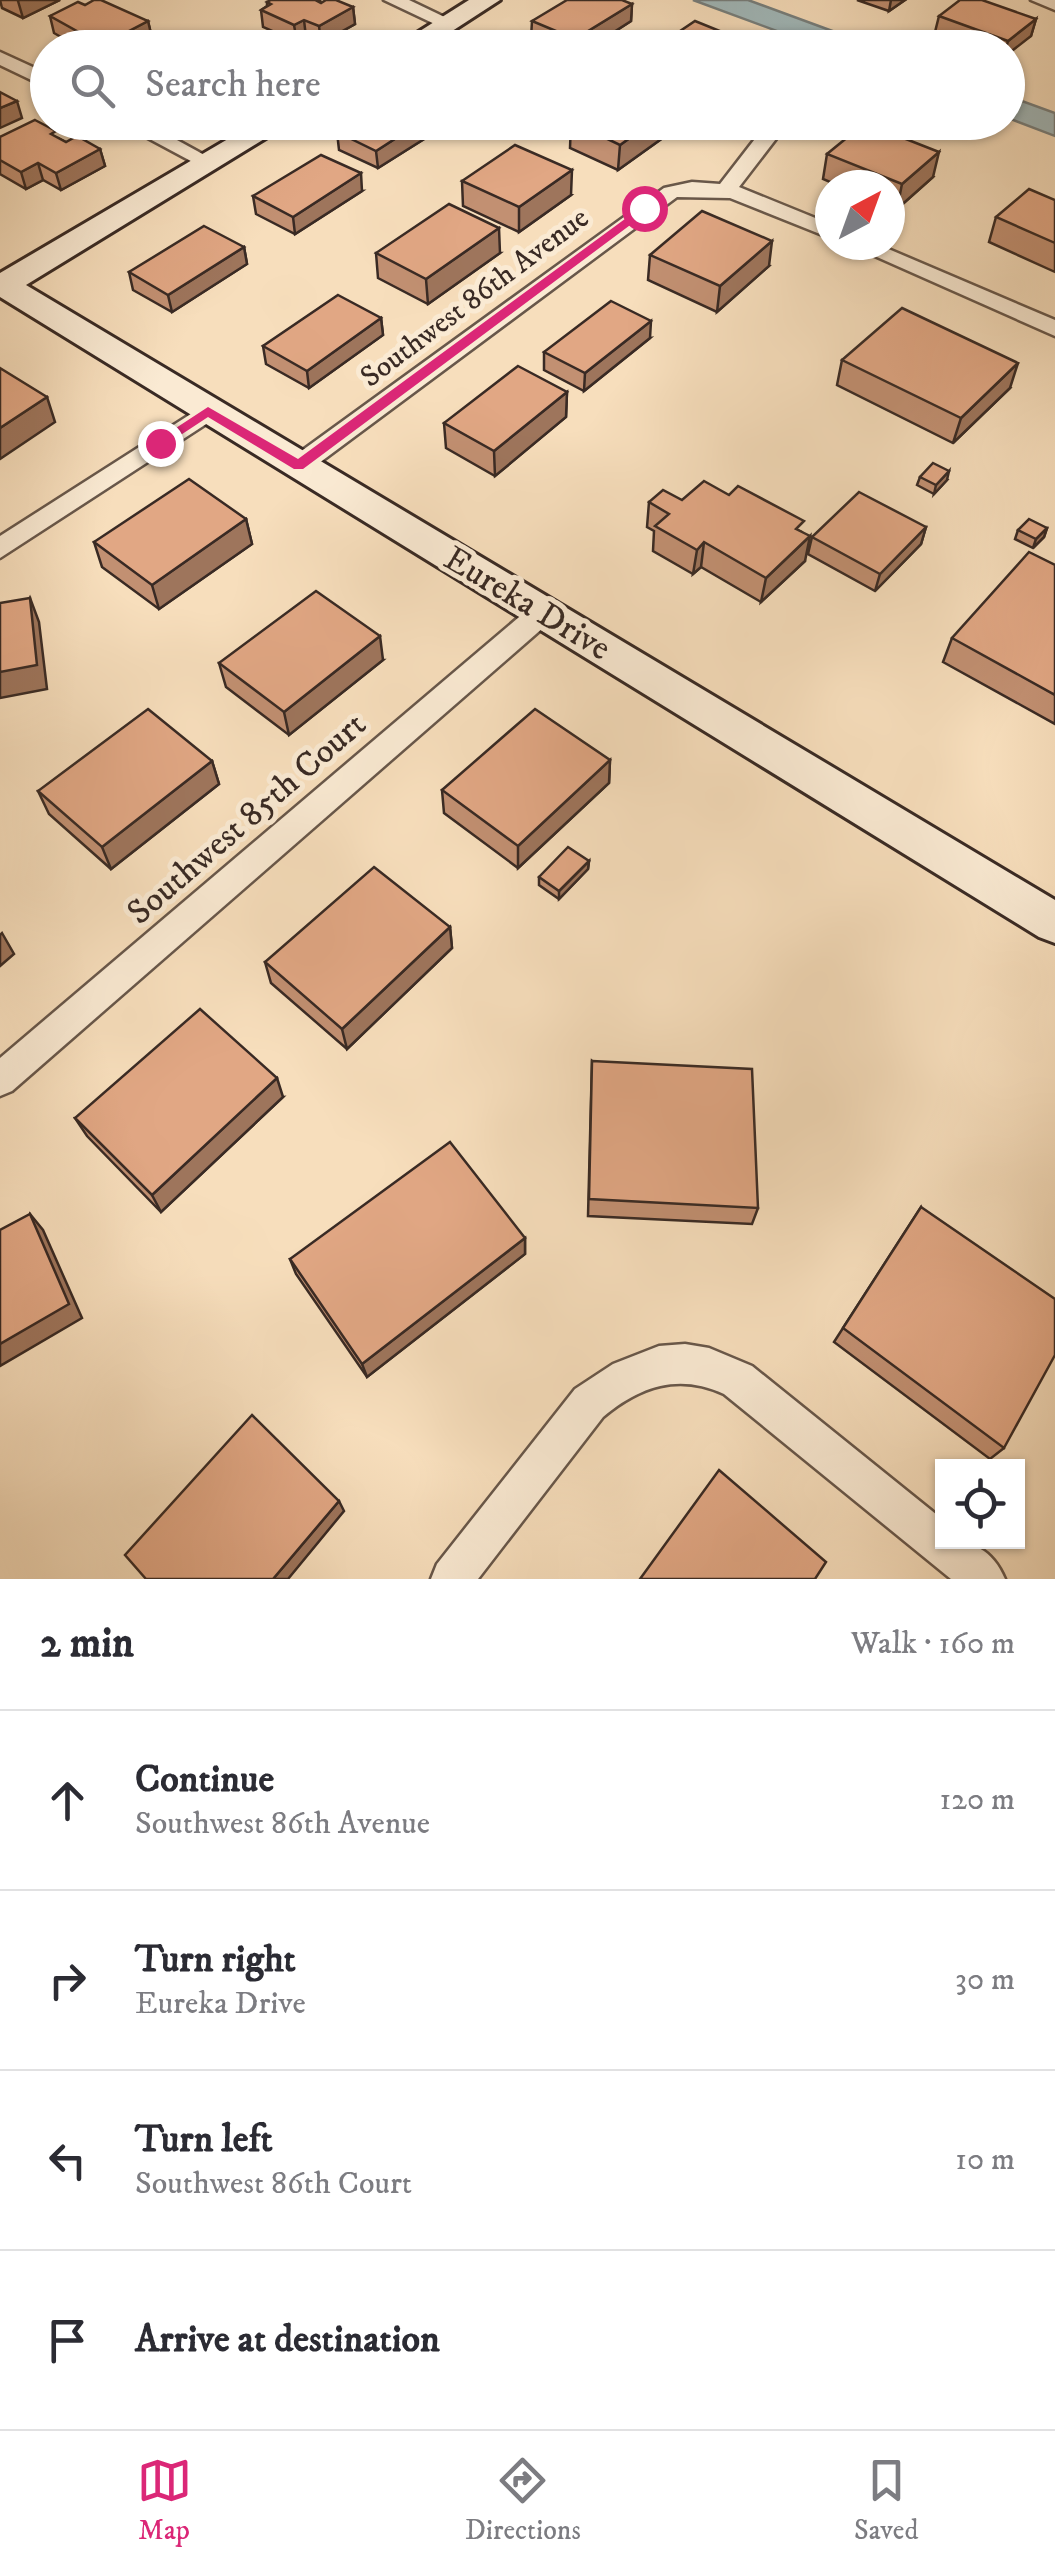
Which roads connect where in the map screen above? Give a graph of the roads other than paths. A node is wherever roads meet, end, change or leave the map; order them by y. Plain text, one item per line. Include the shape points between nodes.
1 (393, 0) edge
2 (487, 0) edge
3 (1040, 0) edge
4 (1055, 5) edge
5 (448, 23) junction
6 (436, 30) edge
7 (0, 58) edge
8 (30, 73) edge
9 (164, 140) edge
10 (248, 140) edge
11 (765, 140) edge
12 (209, 163) junction
13 (727, 189) junction
14 (815, 226) edge
15 (896, 260) edge
16 (1, 285) edge
17 (1055, 329) edge
18 (208, 411) junction
19 (298, 466) junction
20 (0, 549) edge
21 (542, 613) junction
22 (1055, 922) edge
23 (0, 1080) edge
24 (452, 1579) edge
25 (984, 1579) edge

1 - 5 street
2 - 5 main road
3 - 4 street
5 - 6 main road
7 - 8 street
9 - 12 street
10 - 12 main road
11 - 13 street
12 - 16 main road
13 - 14 street
13 - 19 street, Southwest 86th Avenue via 688,188 658,199
15 - 17 street
16 - 18 main road, Eureka Drive
18 - 19 main road, Eureka Drive
18 - 20 street
19 - 21 main road, Eureka Drive
21 - 22 main road, Eureka Drive
21 - 23 street, Southwest 85th Court
24 - 25 street via 589,1403 613,1383 659,1365 685,1363 738,1380

